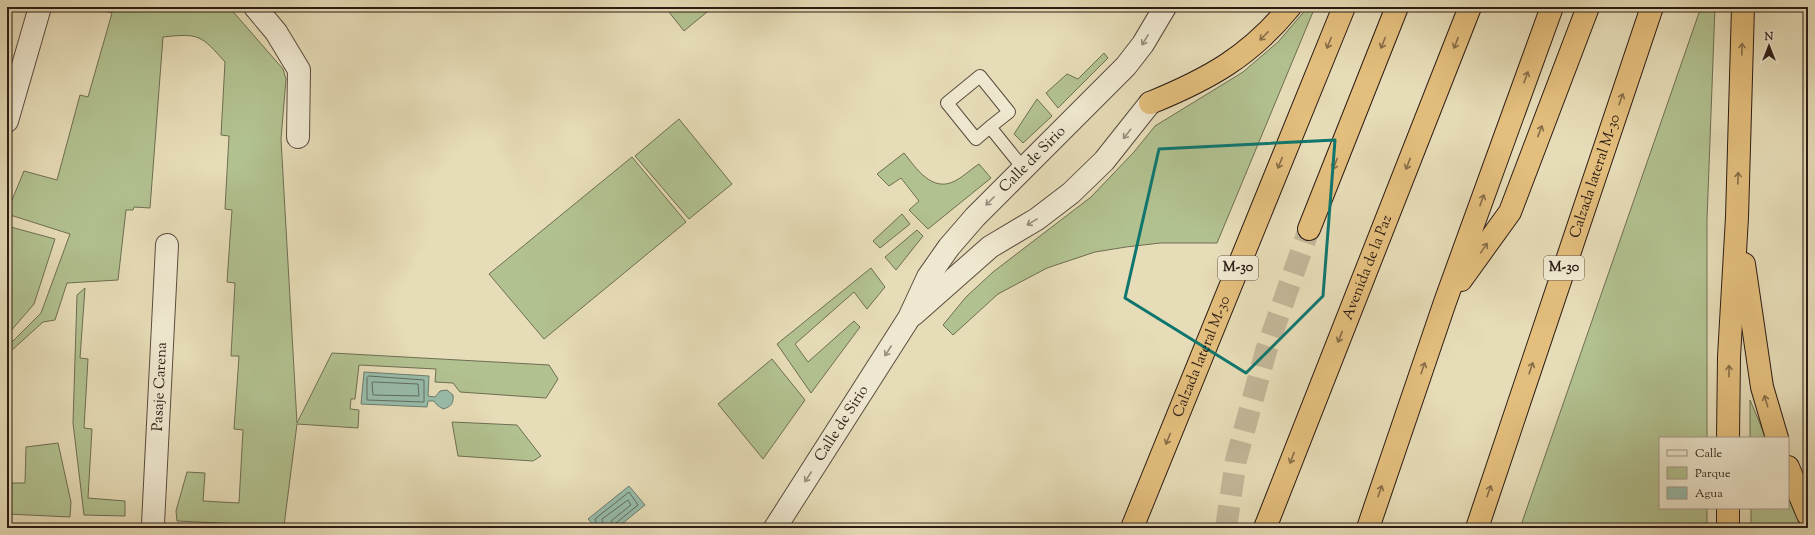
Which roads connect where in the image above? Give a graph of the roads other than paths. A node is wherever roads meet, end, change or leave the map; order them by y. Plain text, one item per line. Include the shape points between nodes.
1 (40, 7) edge
2 (255, 7) edge
3 (1166, 7) edge
4 (1290, 7) edge
5 (1344, 7) edge
6 (1397, 7) edge
7 (1470, 7) edge
8 (1552, 7) edge
9 (1588, 7) edge
10 (1652, 7) edge
11 (1743, 7) edge
12 (1150, 103) joint
13 (7, 121) edge
14 (990, 127) junction
15 (298, 137) dead end
16 (1023, 168) junction
17 (1737, 217) junction
18 (1309, 229) tunnel mouth
19 (167, 245) dead end
20 (1446, 302) junction
21 (909, 318) junction
22 (1728, 437) edge
23 (1777, 437) edge
24 (1789, 470) edge
25 (1728, 509) edge
26 (1808, 515) edge
27 (154, 528) edge
28 (775, 528) edge
29 (1132, 528) edge
30 (1265, 528) edge
31 (1368, 528) edge
32 (1477, 528) edge
33 (1728, 528) edge

1 - 13 street
2 - 15 street via 276,32 299,70
3 -> 16 street, Calle de Sirio via 1126,66
4 -> 12 highway via 1255,45 1232,63 1191,86
5 -> 29 highway, Calzada lateral M-30 / M-30
6 -> 18 highway
7 -> 30 highway, Avenida de la Paz
20 -> 8 highway
20 -> 9 highway via 1510,212
32 -> 10 highway, Calzada lateral M-30 / M-30
17 -> 11 highway
12 -> 21 street, Calle de Sirio via 1104,161 1072,193 1037,219 990,247
14 - 14 lane via 976,139 947,103 980,76 1009,112
14 - 16 lane
16 -> 21 street, Calle de Sirio via 975,216 949,247 928,277
22 -> 17 highway via 1729,357
23 -> 17 highway via 1762,387
19 - 27 street, Pasaje Carena
31 -> 20 highway
21 -> 28 street, Calle de Sirio
24 - 26 highway
25 - 33 highway

